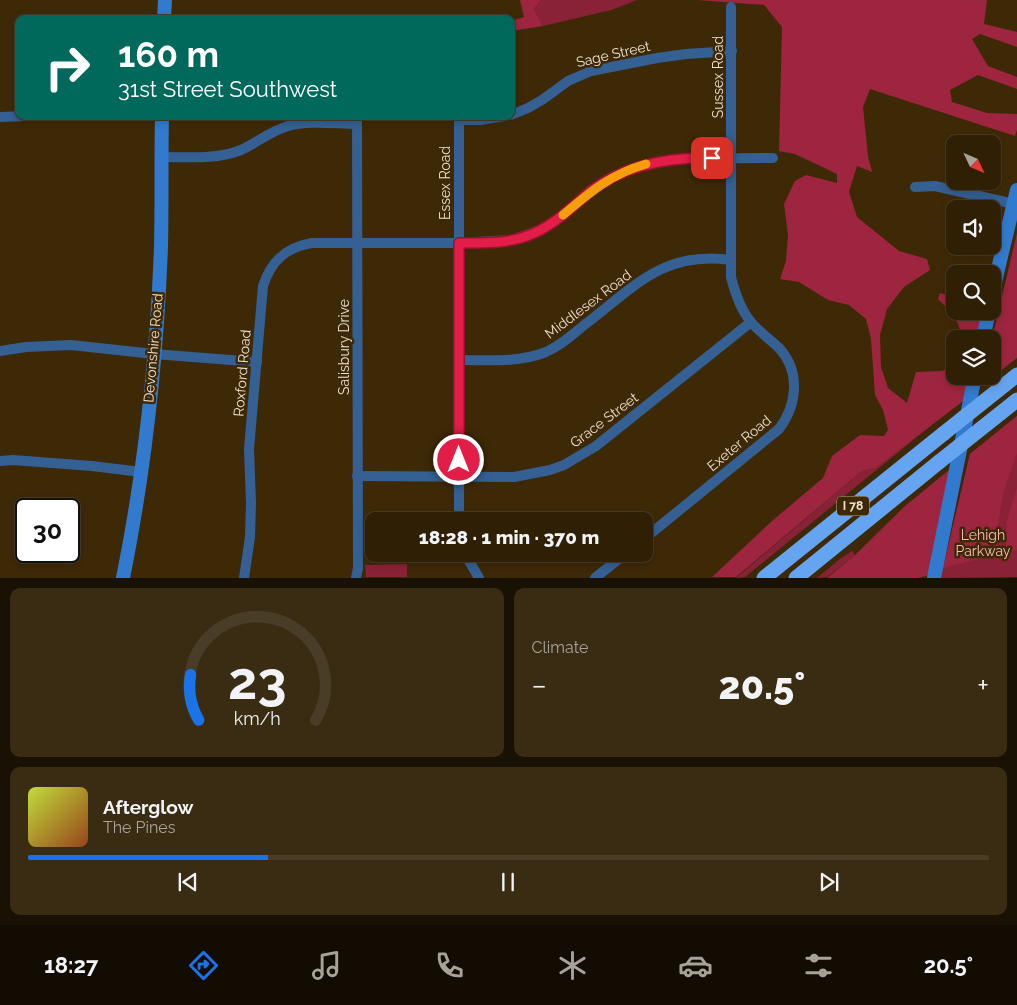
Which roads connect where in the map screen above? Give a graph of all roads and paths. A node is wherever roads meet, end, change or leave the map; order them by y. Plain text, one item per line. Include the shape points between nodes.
1 (164, 0) edge
2 (731, 7) dead end
3 (164, 15) edge
4 (732, 52) junction
5 (515, 113) edge
6 (15, 117) edge
7 (0, 118) edge
8 (162, 120) edge
9 (357, 120) edge
10 (459, 120) edge
11 (161, 157) junction
12 (773, 158) dead end
13 (731, 159) junction
14 (915, 187) dead end
15 (1017, 190) edge
16 (1014, 204) junction
17 (358, 242) junction
18 (459, 243) junction
19 (730, 260) junction
20 (999, 265) edge
21 (751, 322) junction
22 (0, 351) edge
23 (154, 354) junction
24 (459, 360) junction
25 (257, 362) junction
26 (1017, 375) edge
27 (973, 385) edge
28 (1017, 400) edge
29 (0, 461) edge
30 (141, 472) junction
31 (357, 476) junction
32 (459, 477) junction
33 (459, 512) edge
34 (653, 532) edge
35 (470, 562) edge
36 (615, 562) edge
37 (123, 578) edge
38 (244, 578) edge
39 (356, 578) edge
40 (479, 578) edge
41 (595, 578) edge
42 (764, 578) edge
43 (796, 578) edge
44 (934, 578) edge

1 - 3 street
2 - 4 street, Sussex Road
4 - 5 street, Sage Street via 686,54 591,71
4 - 13 street, Sussex Road
6 - 7 street
8 - 11 street, Devonshire Road
9 - 11 street via 289,126 229,154
9 - 17 street, Salisbury Drive
10 - 18 street, Essex Road
11 - 23 street, Devonshire Road via 161,244
12 - 13 street, Roxford Road
13 - 18 street, Roxford Road via 672,159 634,168 604,182 534,233 498,242
13 - 19 street, Sussex Road
14 - 16 street via 935,186
15 - 16 street
16 - 20 street
17 - 18 street, Roxford Road
17 - 25 street, Roxford Road via 301,245 276,260 263,286
17 - 31 street, Salisbury Drive
18 - 24 street, Essex Road
19 - 21 street, Sussex Road via 734,290
19 - 24 street, Middlesex Road via 686,260 658,269 560,344 534,356 506,360
21 - 32 street, Grace Street via 578,458 529,475
21 - 34 street, Exeter Road via 780,349 790,367 795,389 786,419 770,438
22 - 23 street via 71,345
23 - 25 street
23 - 30 street, Devonshire Road
24 - 32 street, Essex Road
25 - 38 street, Roxford Road via 249,449 250,537
26 - 42 highway, I 78, bridge
27 - 44 street
28 - 43 highway, I 78, bridge
29 - 30 street
30 - 37 street, Devonshire Road
31 - 32 street, Grace Street
31 - 39 street, Salisbury Drive
32 - 33 street
35 - 40 street
36 - 41 street

